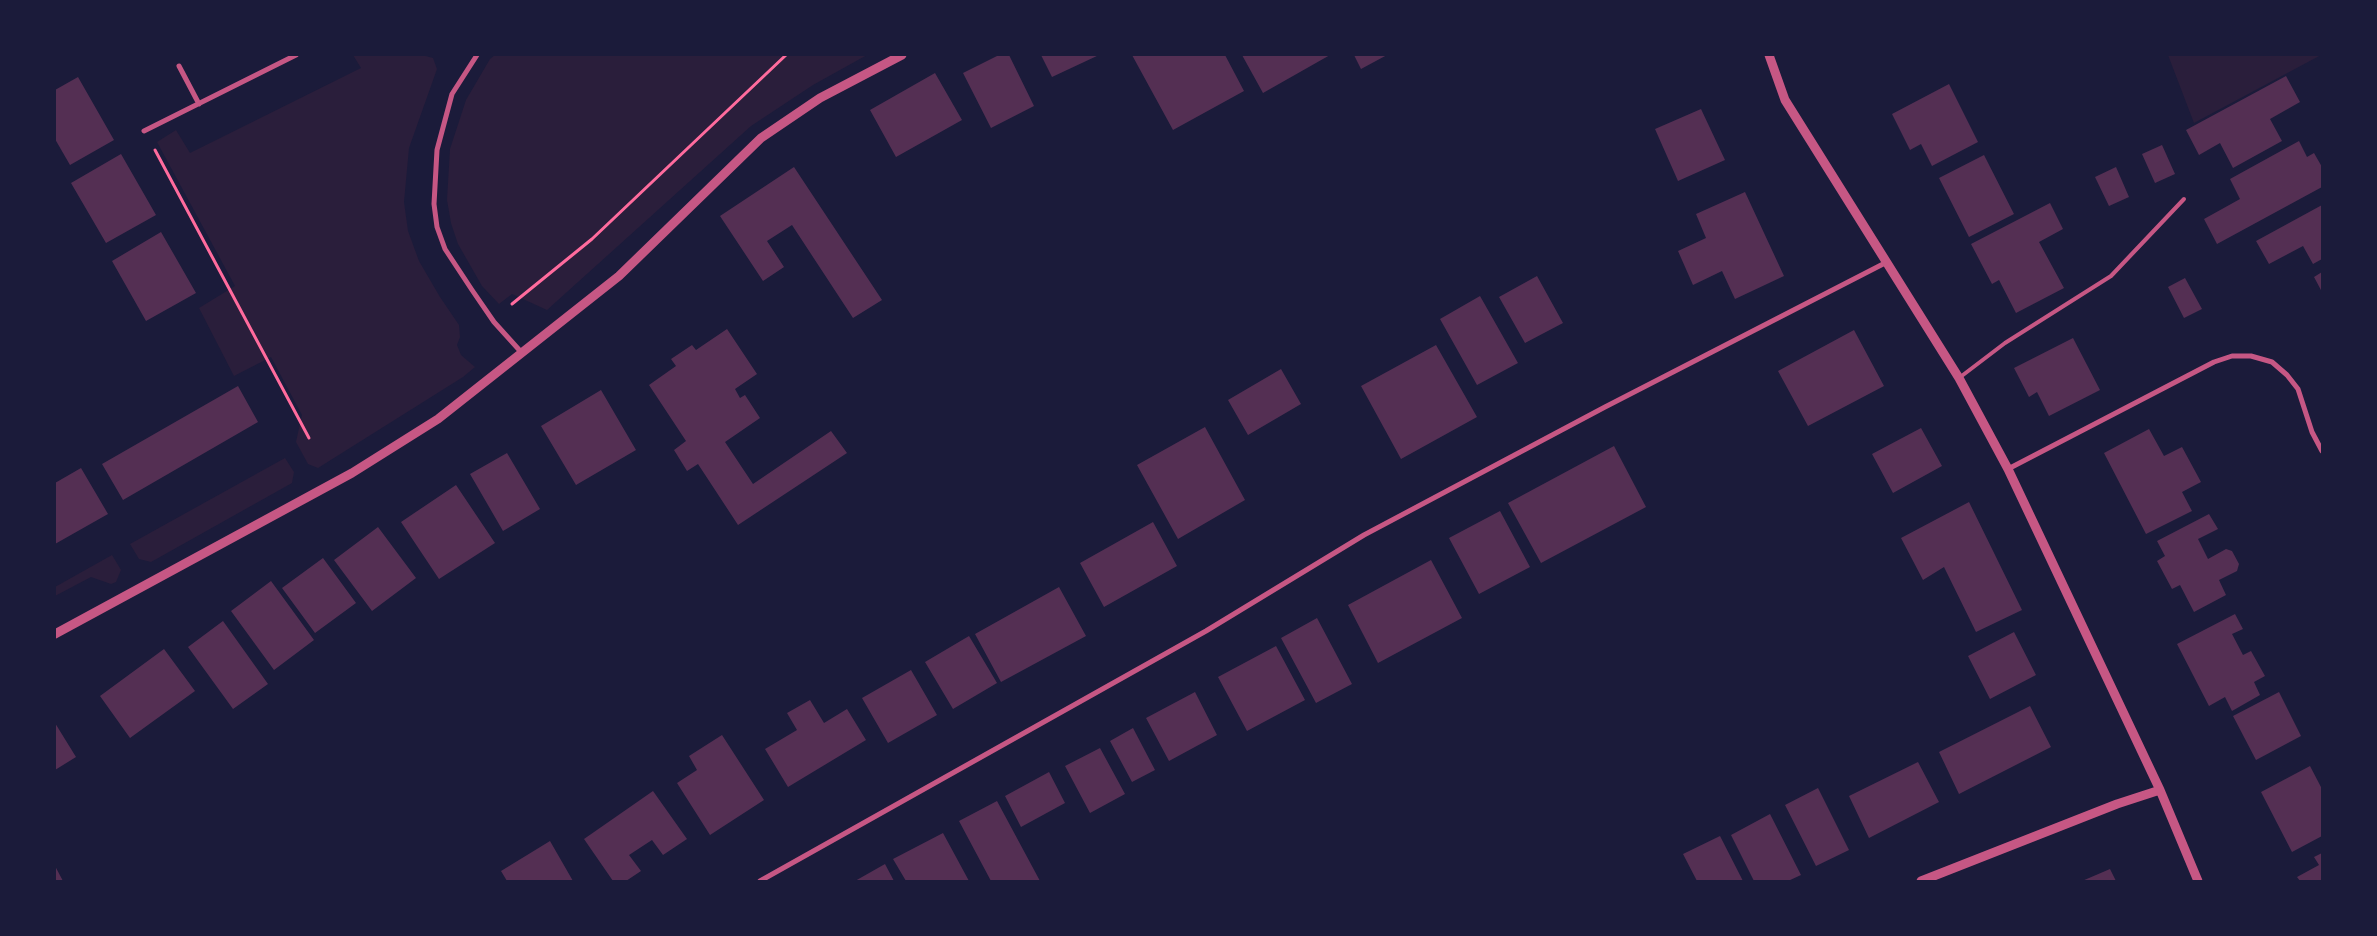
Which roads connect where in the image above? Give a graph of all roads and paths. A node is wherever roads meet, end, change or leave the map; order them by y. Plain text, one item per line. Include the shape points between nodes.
1 (296, 55) edge
2 (477, 55) edge
3 (786, 55) edge
4 (902, 55) edge
5 (1769, 55) edge
6 (179, 66) dead end
7 (199, 104) junction
8 (144, 131) dead end
9 (152, 145) dead end
10 (2184, 199) dead end
11 (1888, 261) junction
12 (512, 304) dead end
13 (522, 354) junction
14 (1960, 378) junction
15 (309, 438) dead end
16 (2322, 451) edge
17 (2008, 469) junction
18 (55, 634) edge
19 (2160, 790) junction
20 (760, 881) edge
21 (1921, 881) edge
22 (2198, 881) edge

1 - 7 street
2 - 13 street via 452,94 437,150 434,204 437,227 445,249 472,290
3 - 12 path via 592,239
4 - 13 street via 820,98 761,138 619,276
5 - 11 street via 1786,100
6 - 7 street
7 - 8 street
9 - 15 path
10 - 14 lane via 2111,276 2005,343
11 - 14 street
11 - 20 street via 1364,536 1206,631
13 - 18 street via 438,419 352,473
14 - 17 street
16 - 17 street via 2298,389 2287,375 2272,362 2251,356 2232,356 2214,362
17 - 19 street
19 - 21 street
19 - 22 street

